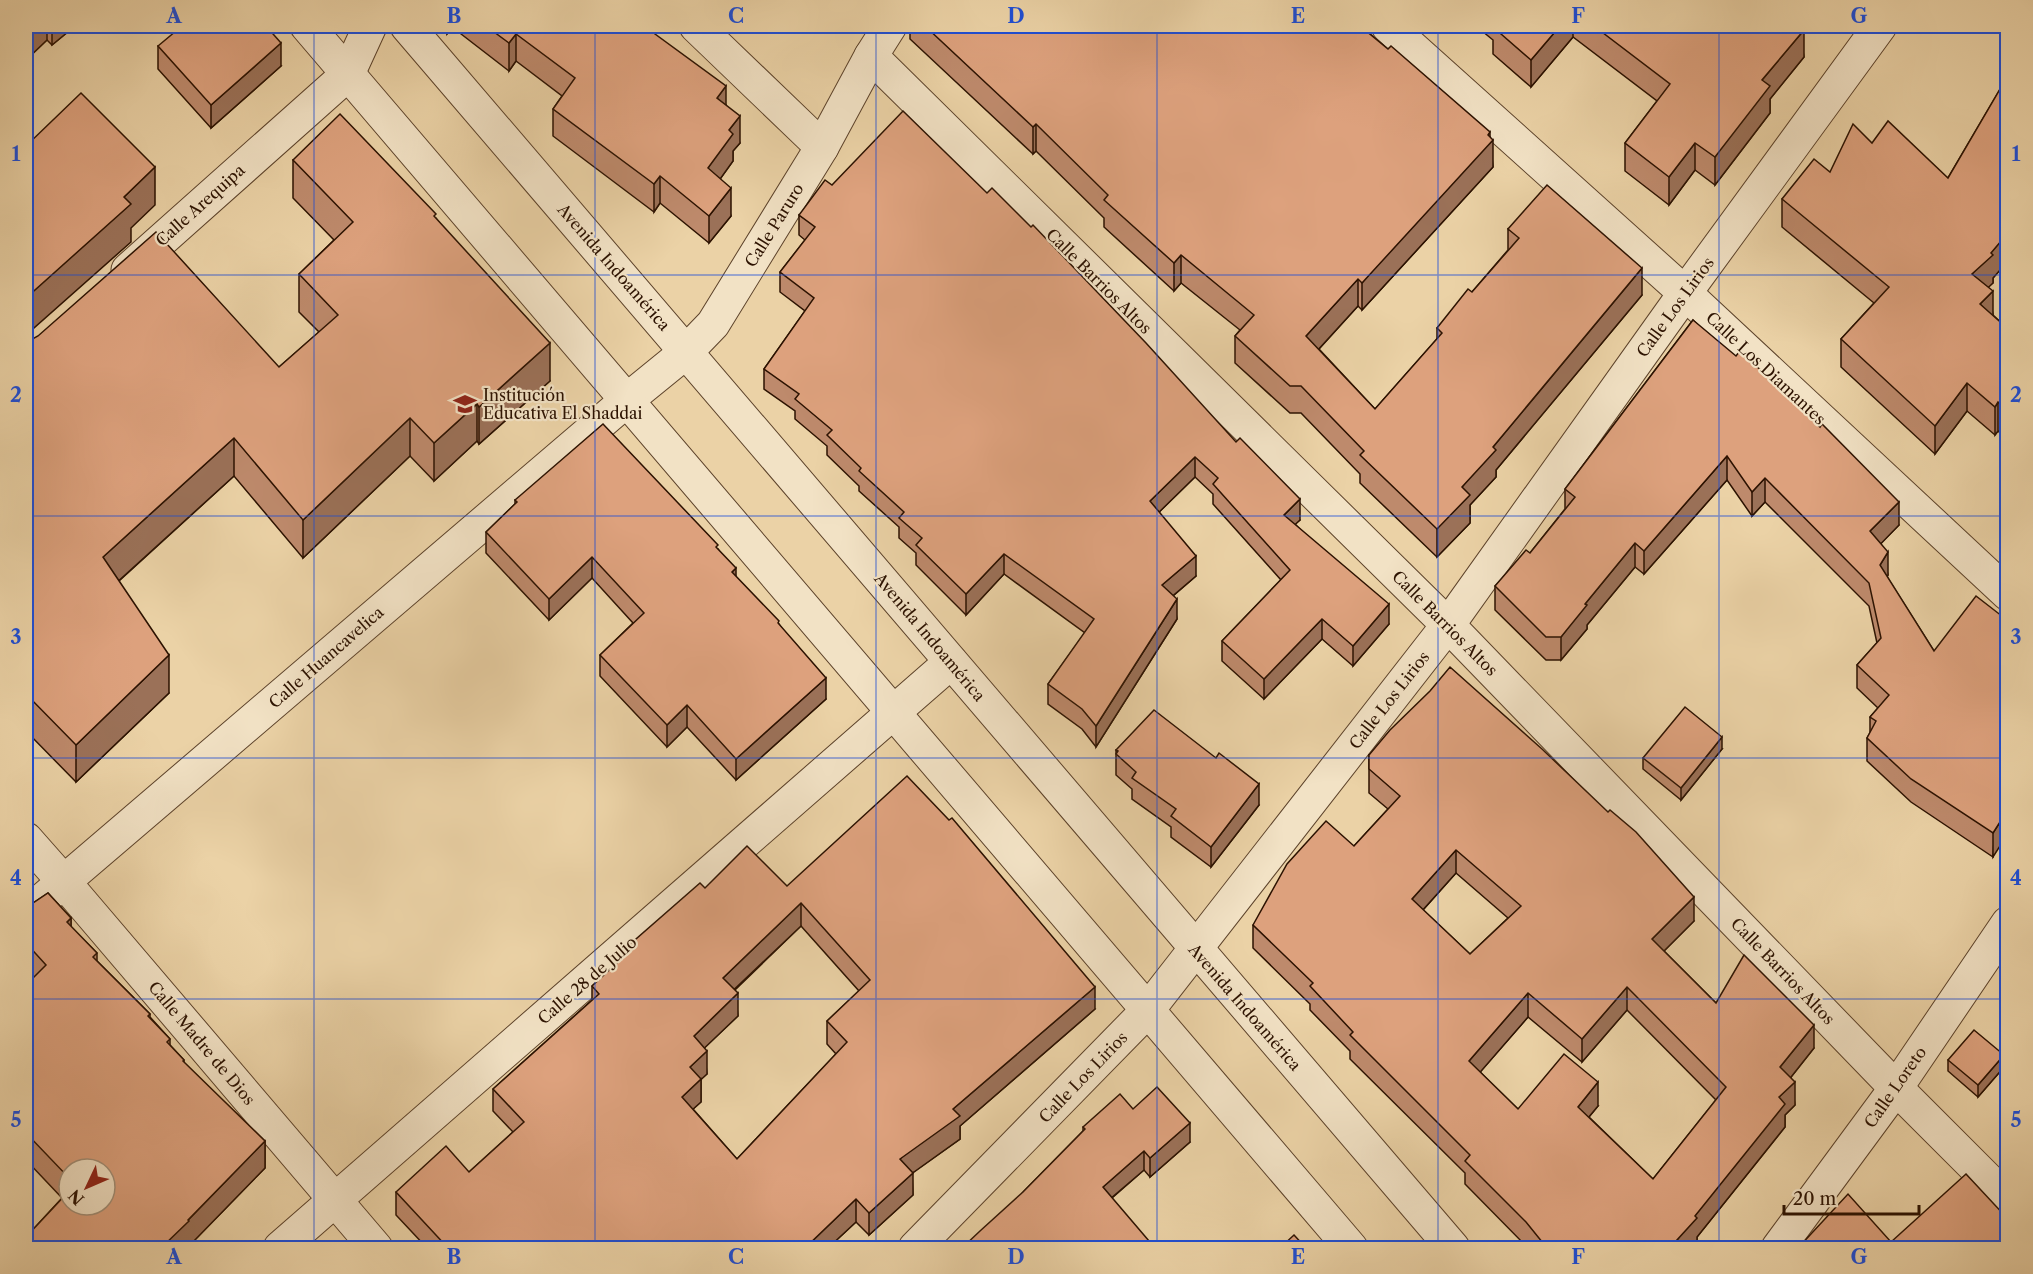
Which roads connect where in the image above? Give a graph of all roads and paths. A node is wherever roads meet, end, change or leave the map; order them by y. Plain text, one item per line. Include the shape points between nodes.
1 (307, 26) edge
2 (370, 26) edge
3 (406, 26) edge
4 (696, 26) edge
5 (890, 26) edge
6 (1388, 26) edge
7 (1880, 26) edge
8 (871, 56) junction
9 (348, 74) junction
10 (822, 147) junction
11 (106, 289) edge
12 (1685, 293) junction
13 (686, 352) junction
14 (627, 400) junction
15 (2007, 594) edge
16 (1448, 625) junction
17 (951, 662) junction
18 (894, 712) junction
19 (26, 839) edge
20 (64, 882) junction
21 (26, 914) edge
22 (2007, 923) edge
23 (1195, 948) junction
24 (1148, 1011) junction
25 (1896, 1088) junction
26 (2007, 1200) edge
27 (336, 1201) junction
28 (280, 1248) edge
29 (376, 1248) edge
30 (915, 1248) edge
31 (1351, 1248) edge
32 (1453, 1248) edge
33 (1778, 1248) edge

1 - 9 street
2 - 9 street
3 - 13 street, Avenida Indoamérica
4 - 10 street
5 - 8 street, Calle Paruro
6 - 12 street, Calle Los Diamantes
7 - 12 street, Calle Los Lirios
8 - 10 street, Calle Paruro
8 - 16 street, Calle Barrios Altos
9 - 11 street, Calle Arequipa
9 - 14 street
10 - 13 street, Calle Paruro via 713,324
12 - 15 street, Calle Los Diamantes
12 - 16 street, Calle Los Lirios
13 - 14 street, Calle Paruro
13 - 17 street, Avenida Indoamérica
14 - 18 street
14 - 20 street, Calle Huancavelica
16 - 23 street, Calle Los Lirios
16 - 25 street, Calle Barrios Altos
17 - 18 street, Calle 28 de Julio
17 - 23 street, Avenida Indoamérica
18 - 24 street
18 - 27 street, Calle 28 de Julio
19 - 20 street, Calle Madre de Dios
20 - 21 street, Calle Huancavelica
20 - 27 street, Calle Madre de Dios
22 - 25 street, Calle Loreto
23 - 24 street, Calle Los Lirios
23 - 32 street, Avenida Indoamérica
24 - 30 street, Calle Los Lirios
24 - 31 street
25 - 26 street, Calle Barrios Altos
25 - 33 street, Calle Loreto
27 - 28 street, Calle 28 de Julio
27 - 29 street, Calle Madre de Dios

